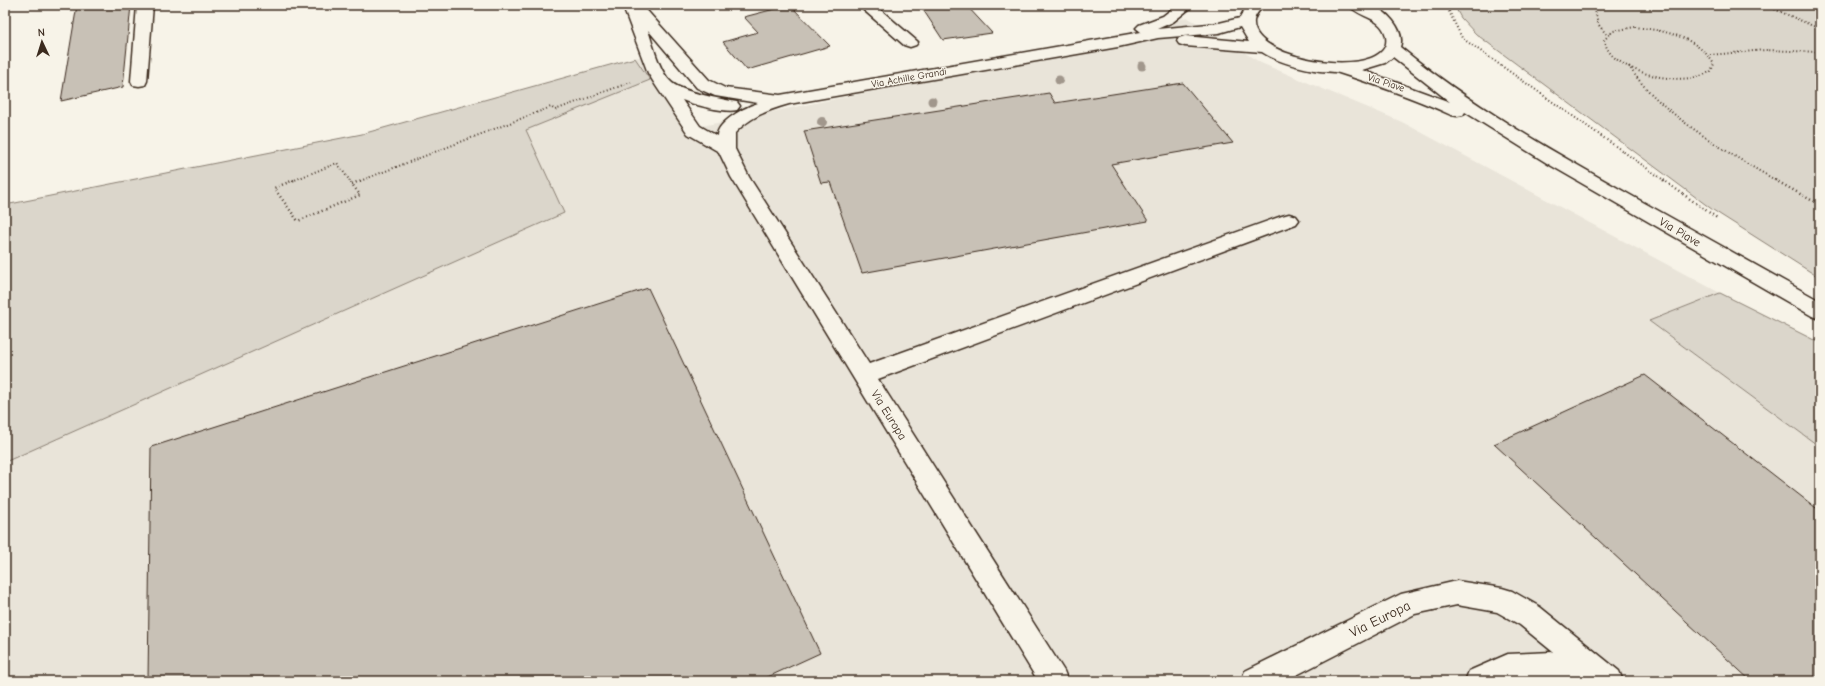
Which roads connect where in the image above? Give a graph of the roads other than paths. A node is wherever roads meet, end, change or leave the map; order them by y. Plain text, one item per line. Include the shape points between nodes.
1 (145, 5) edge
2 (630, 5) edge
3 (634, 5) edge
4 (866, 5) edge
5 (1186, 5) edge
6 (1357, 5) edge
7 (1389, 5) edge
8 (1247, 12) edge
9 (1383, 20) junction
10 (910, 42) dead end
11 (1118, 42) junction
12 (1267, 48) junction
13 (1392, 48) junction
14 (1338, 67) junction
15 (660, 79) junction
16 (139, 81) dead end
17 (786, 99) junction
18 (752, 110) junction
19 (726, 149) junction
20 (1541, 153) junction
21 (1289, 220) dead end
22 (1820, 311) edge
23 (863, 374) junction
24 (1609, 680) edge
25 (1054, 681) edge
26 (1255, 681) edge
27 (1479, 681) edge

1 - 16 street
2 - 15 street
3 - 17 street via 703,84 721,92
4 - 10 street
5 - 11 street, Via Achille Grandi via 1168,19
6 - 9 street
7 - 9 street
8 - 11 street, Via Achille Grandi via 1219,28 1158,33
8 - 12 street, Via Piave via 1251,34
9 - 13 street via 1393,34
11 - 12 street, Via Achille Grandi via 1180,40
11 - 17 street, Via Achille Grandi
12 - 14 street, Via Piave via 1303,63
13 - 14 street, Via Piave via 1388,54 1375,62
13 - 20 street, Via Piave via 1436,84
14 - 20 street, Via Piave via 1436,101
15 - 18 street via 695,99
15 - 19 street via 694,130
17 - 18 street, Via Achille Grandi
18 - 19 street, Via Achille Grandi via 738,119 726,132
19 - 23 street, Via Europa via 740,177
20 - 22 street, Via Piave
21 - 23 street
23 - 25 street, Via Europa
24 - 26 street, Via Europa via 1530,616 1502,600 1457,593 1411,603
24 - 27 street, Via Europa via 1554,666 1508,668

